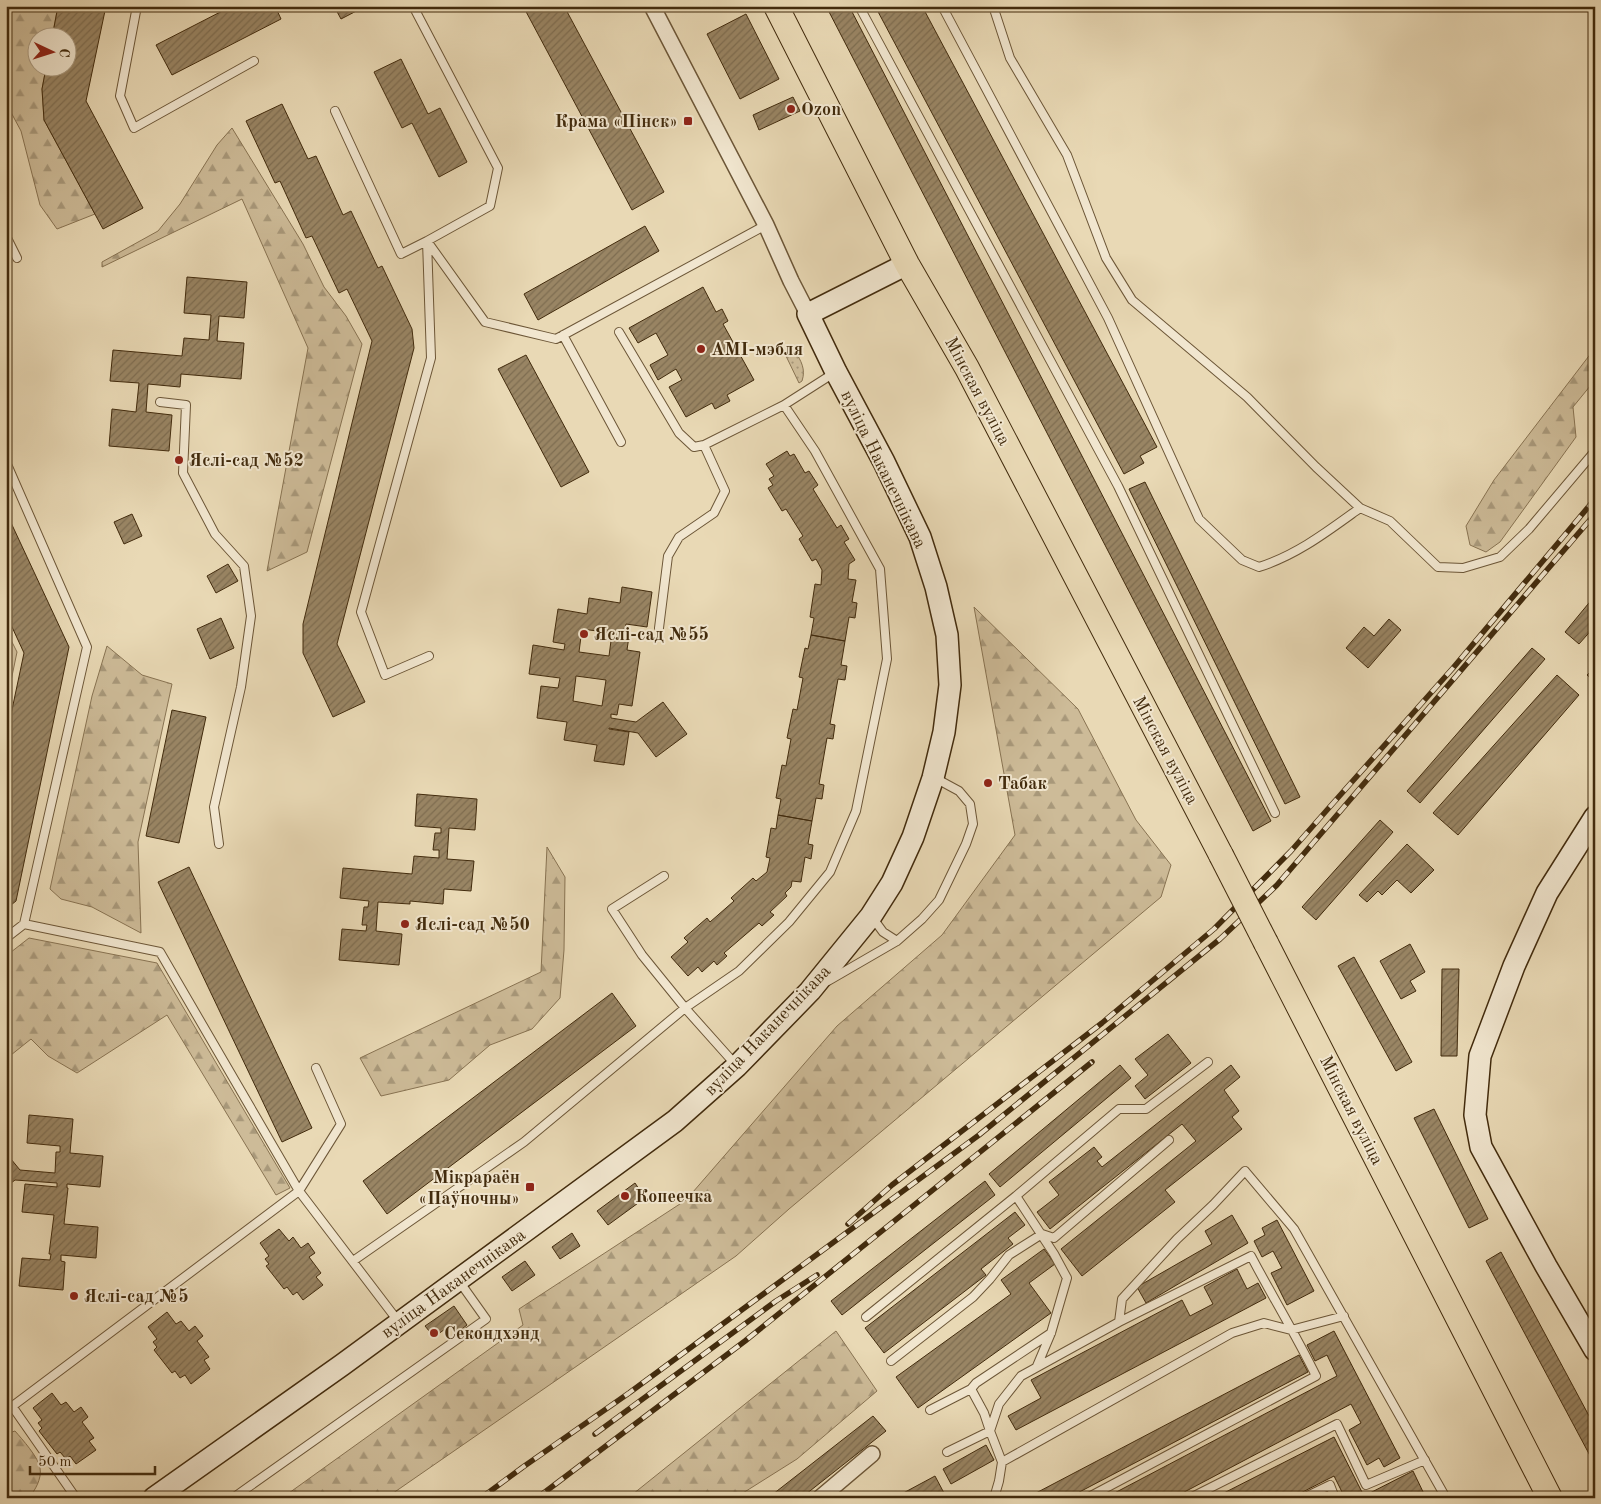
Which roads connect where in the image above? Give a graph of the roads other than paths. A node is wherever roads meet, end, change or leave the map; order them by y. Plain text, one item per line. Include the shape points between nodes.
1 (136, 6) edge
2 (413, 6) edge
3 (652, 6) edge
4 (776, 6) edge
5 (859, 6) edge
6 (942, 6) edge
7 (993, 6) edge
8 (254, 61) dead end
9 (335, 111) dead end
10 (766, 225) junction
11 (6, 236) edge
12 (427, 241) junction
13 (17, 258) dead end
14 (907, 264) junction
15 (808, 314) junction
16 (619, 332) dead end
17 (563, 335) junction
18 (836, 372) junction
19 (160, 402) dead end
20 (784, 405) junction
21 (621, 442) dead end
22 (704, 445) junction
23 (1595, 451) edge
24 (6, 462) edge
25 (1360, 508) junction
26 (659, 628) dead end
27 (429, 656) dead end
28 (933, 778) junction
29 (1275, 813) dead end
30 (1595, 818) edge
31 (219, 844) dead end
32 (664, 876) dead end
33 (871, 916) junction
34 (24, 924) junction
35 (6, 938) edge
36 (897, 941) junction
37 (810, 991) junction
38 (685, 1008) junction
39 (1208, 1062) dead end
40 (737, 1066) junction
41 (316, 1068) dead end
42 (1169, 1140) dead end
43 (299, 1191) junction
44 (1016, 1196) junction
45 (1042, 1234) junction
46 (352, 1261) junction
47 (458, 1279) junction
48 (1344, 1316) junction
49 (866, 1317) dead end
50 (1119, 1322) junction
51 (399, 1323) junction
52 (1291, 1330) junction
53 (1050, 1333) junction
54 (1595, 1350) edge
55 (891, 1361) dead end
56 (1037, 1366) junction
57 (971, 1389) junction
58 (9, 1409) edge
59 (930, 1410) dead end
60 (990, 1431) junction
61 (947, 1452) dead end
62 (872, 1454) dead end
63 (1425, 1460) junction
64 (1002, 1462) junction
65 (76, 1498) edge
66 (154, 1498) edge
67 (233, 1498) edge
68 (820, 1498) edge
69 (994, 1498) edge
70 (1087, 1498) edge
71 (1190, 1498) edge
72 (1303, 1498) edge
73 (1335, 1498) edge
74 (1446, 1498) edge
75 (1550, 1498) edge

1 - 8 lane via 120,96 134,128
2 - 12 lane via 498,168 490,206
3 - 10 street, вуліца Наканечнікава
4 - 14 main road, Мінская вуліца
5 - 29 lane via 1118,486
6 - 25 lane via 1108,318 1200,519 1242,560 1258,567 1308,545
7 - 25 lane via 1010,58 1067,155 1106,258 1132,300 1247,397
9 - 12 lane via 401,254
10 - 15 street, вуліца Наканечнікава
10 - 17 lane
11 - 13 lane
12 - 17 lane via 485,322 556,339
12 - 27 lane via 431,358 361,612 385,675
14 - 15 main road
14 - 75 main road, Мінская вуліца, bridge via 967,368 1221,855
15 - 18 main road, вуліца Наканечнікава
16 - 22 lane via 679,433 694,447
17 - 21 lane
18 - 20 lane
18 - 28 main road, вуліца Наканечнікава via 920,537 936,587 947,635 950,685 944,732
19 - 31 lane via 186,405 183,473 215,534 244,566 251,616 241,687 214,806
20 - 22 lane
20 - 38 lane via 815,451 880,569 887,659 856,811 830,872 789,922 739,971
22 - 26 lane via 725,491 714,513 680,537 668,556
23 - 25 lane via 1500,558 1463,568 1438,567 1390,521
24 - 34 lane via 87,647
28 - 33 main road, вуліца Наканечнікава via 910,844 892,883
28 - 36 lane via 959,791 970,804 973,824 938,900
30 - 54 main road via 1547,893 1514,966 1480,1056 1475,1115 1481,1147
32 - 38 lane via 612,909 642,954
33 - 36 lane via 883,932
33 - 37 main road, вуліца Наканечнікава
34 - 35 lane
34 - 43 lane via 160,952
36 - 37 lane
37 - 40 main road, вуліца Наканечнікава
38 - 40 lane
38 - 46 lane via 524,1142
39 - 44 lane via 1146,1109 1119,1109
40 - 47 main road, вуліца Наканечнікава via 675,1121
41 - 43 lane via 341,1124
42 - 45 lane via 1054,1238
43 - 46 lane
43 - 58 lane
44 - 45 lane
44 - 49 lane
45 - 53 lane via 1067,1278
45 - 55 lane via 1009,1255 973,1297
46 - 51 lane
47 - 51 main road, вуліца Наканечнікава
47 - 67 lane via 486,1319
48 - 50 lane via 1294,1229 1245,1171 1122,1299
48 - 52 lane
48 - 63 lane
50 - 52 lane via 1251,1256
50 - 56 lane
51 - 66 main road, вуліца Наканечнікава
52 - 64 lane via 1264,1323 1232,1333
52 - 70 lane via 1316,1376
53 - 56 lane
53 - 57 lane
56 - 60 lane via 1021,1376 999,1404
57 - 59 lane
57 - 60 lane
58 - 65 lane
60 - 61 lane
60 - 64 lane
62 - 68 street
63 - 71 lane via 1366,1485 1337,1424
63 - 74 lane
64 - 69 lane
72 - 73 lane via 1330,1485

